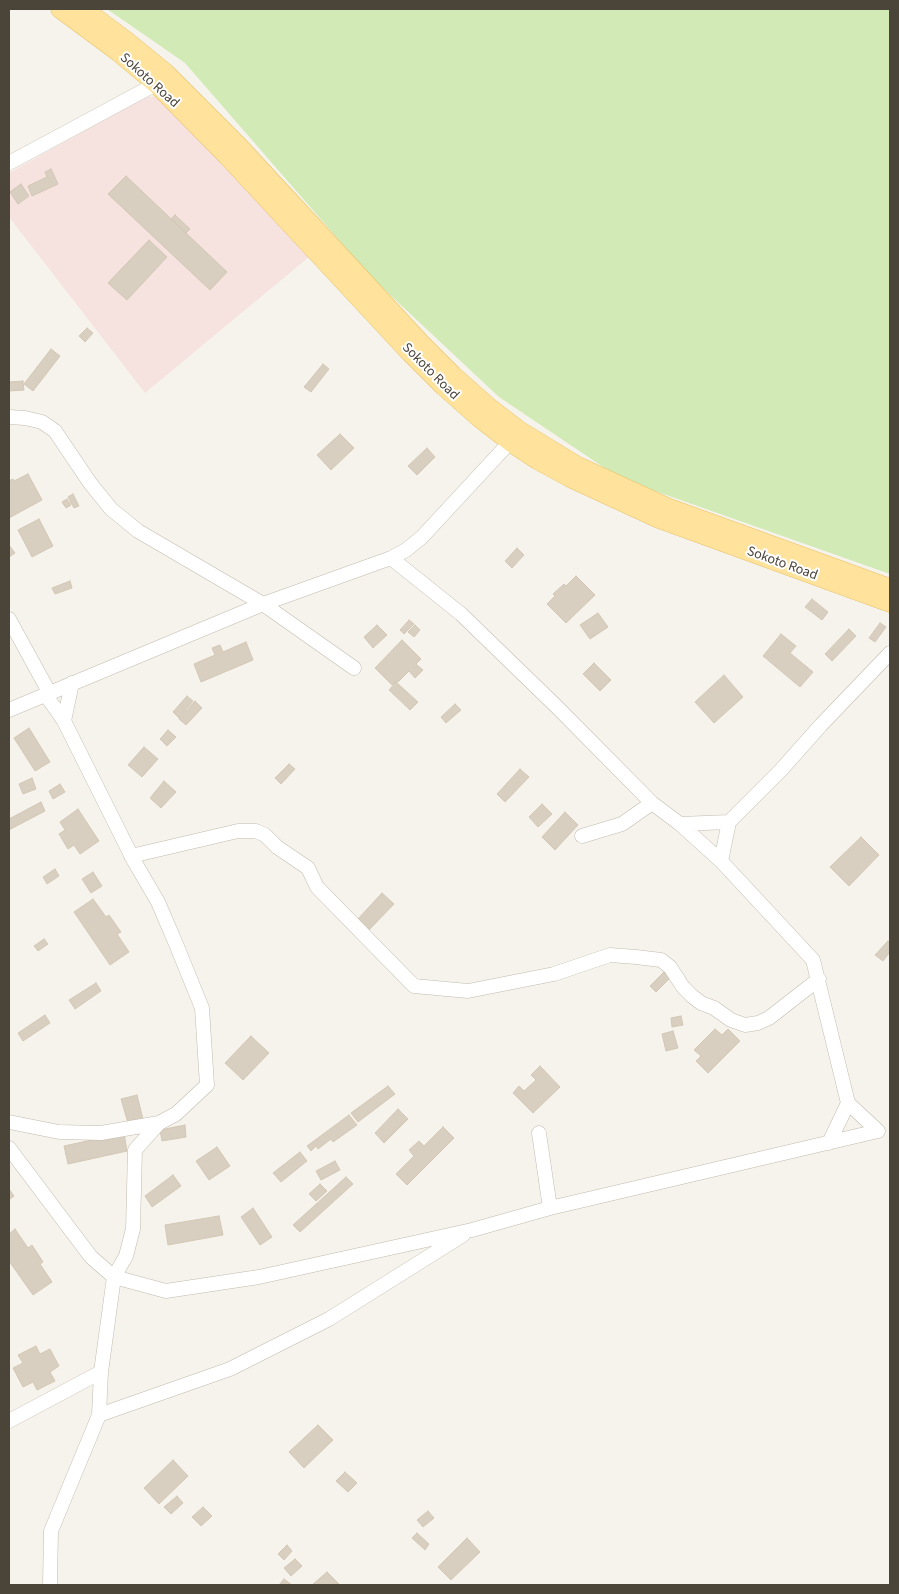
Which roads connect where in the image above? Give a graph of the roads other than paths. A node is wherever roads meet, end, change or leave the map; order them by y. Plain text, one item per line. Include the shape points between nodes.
1 (60, 9) edge
2 (84, 9) edge
3 (156, 84) junction
4 (9, 163) edge
5 (9, 417) edge
6 (510, 442) junction
7 (392, 558) junction
8 (890, 588) edge
9 (890, 603) edge
10 (263, 604) junction
11 (9, 619) edge
12 (890, 653) edge
13 (354, 668) dead end
14 (72, 683) junction
15 (47, 693) junction
16 (9, 710) edge
17 (64, 721) junction
18 (652, 803) junction
19 (729, 822) junction
20 (680, 824) junction
21 (582, 836) dead end
22 (131, 856) junction
23 (721, 861) junction
24 (819, 979) junction
25 (848, 1103) junction
26 (9, 1122) edge
27 (159, 1123) junction
28 (539, 1133) dead end
29 (829, 1143) junction
30 (9, 1148) edge
31 (550, 1208) junction
32 (472, 1230) junction
33 (114, 1277) junction
34 (101, 1372) junction
35 (99, 1415) junction
36 (9, 1421) edge
37 (50, 1585) edge

1 - 3 main road, Sokoto Road
2 - 8 main road, Sokoto Road via 166,73 238,145 453,376 519,430 578,466 667,507
3 - 4 street
3 - 6 main road, Sokoto Road via 417,360 472,412
5 - 10 street via 42,422 55,430 111,510 138,531
6 - 7 street via 422,537
6 - 9 main road, Sokoto Road via 570,478 660,519
7 - 10 street
7 - 18 street via 460,614
10 - 13 street
10 - 14 street
11 - 15 street
12 - 19 street
14 - 15 street
14 - 17 street
15 - 16 street
15 - 17 street
17 - 22 street
18 - 20 street
18 - 21 street via 622,824
19 - 20 street
19 - 23 street
20 - 23 street
22 - 24 street via 238,831 265,835 308,868 317,887 414,986 468,991 554,974 610,956 636,957 661,960 700,1003 745,1025 769,1018
22 - 27 street via 158,902 202,1008 206,1085 176,1114
23 - 24 street via 813,960
24 - 25 street
25 - 29 street
25 - 29 street via 878,1131
26 - 27 street via 58,1132 92,1133
27 - 33 street via 135,1150 133,1229 126,1256
28 - 31 street
29 - 31 street
30 - 33 street via 91,1257
31 - 32 street
32 - 33 street via 259,1276 166,1291
32 - 35 street via 329,1319 230,1369
33 - 34 street
34 - 35 street
34 - 36 street
35 - 37 street via 52,1531

